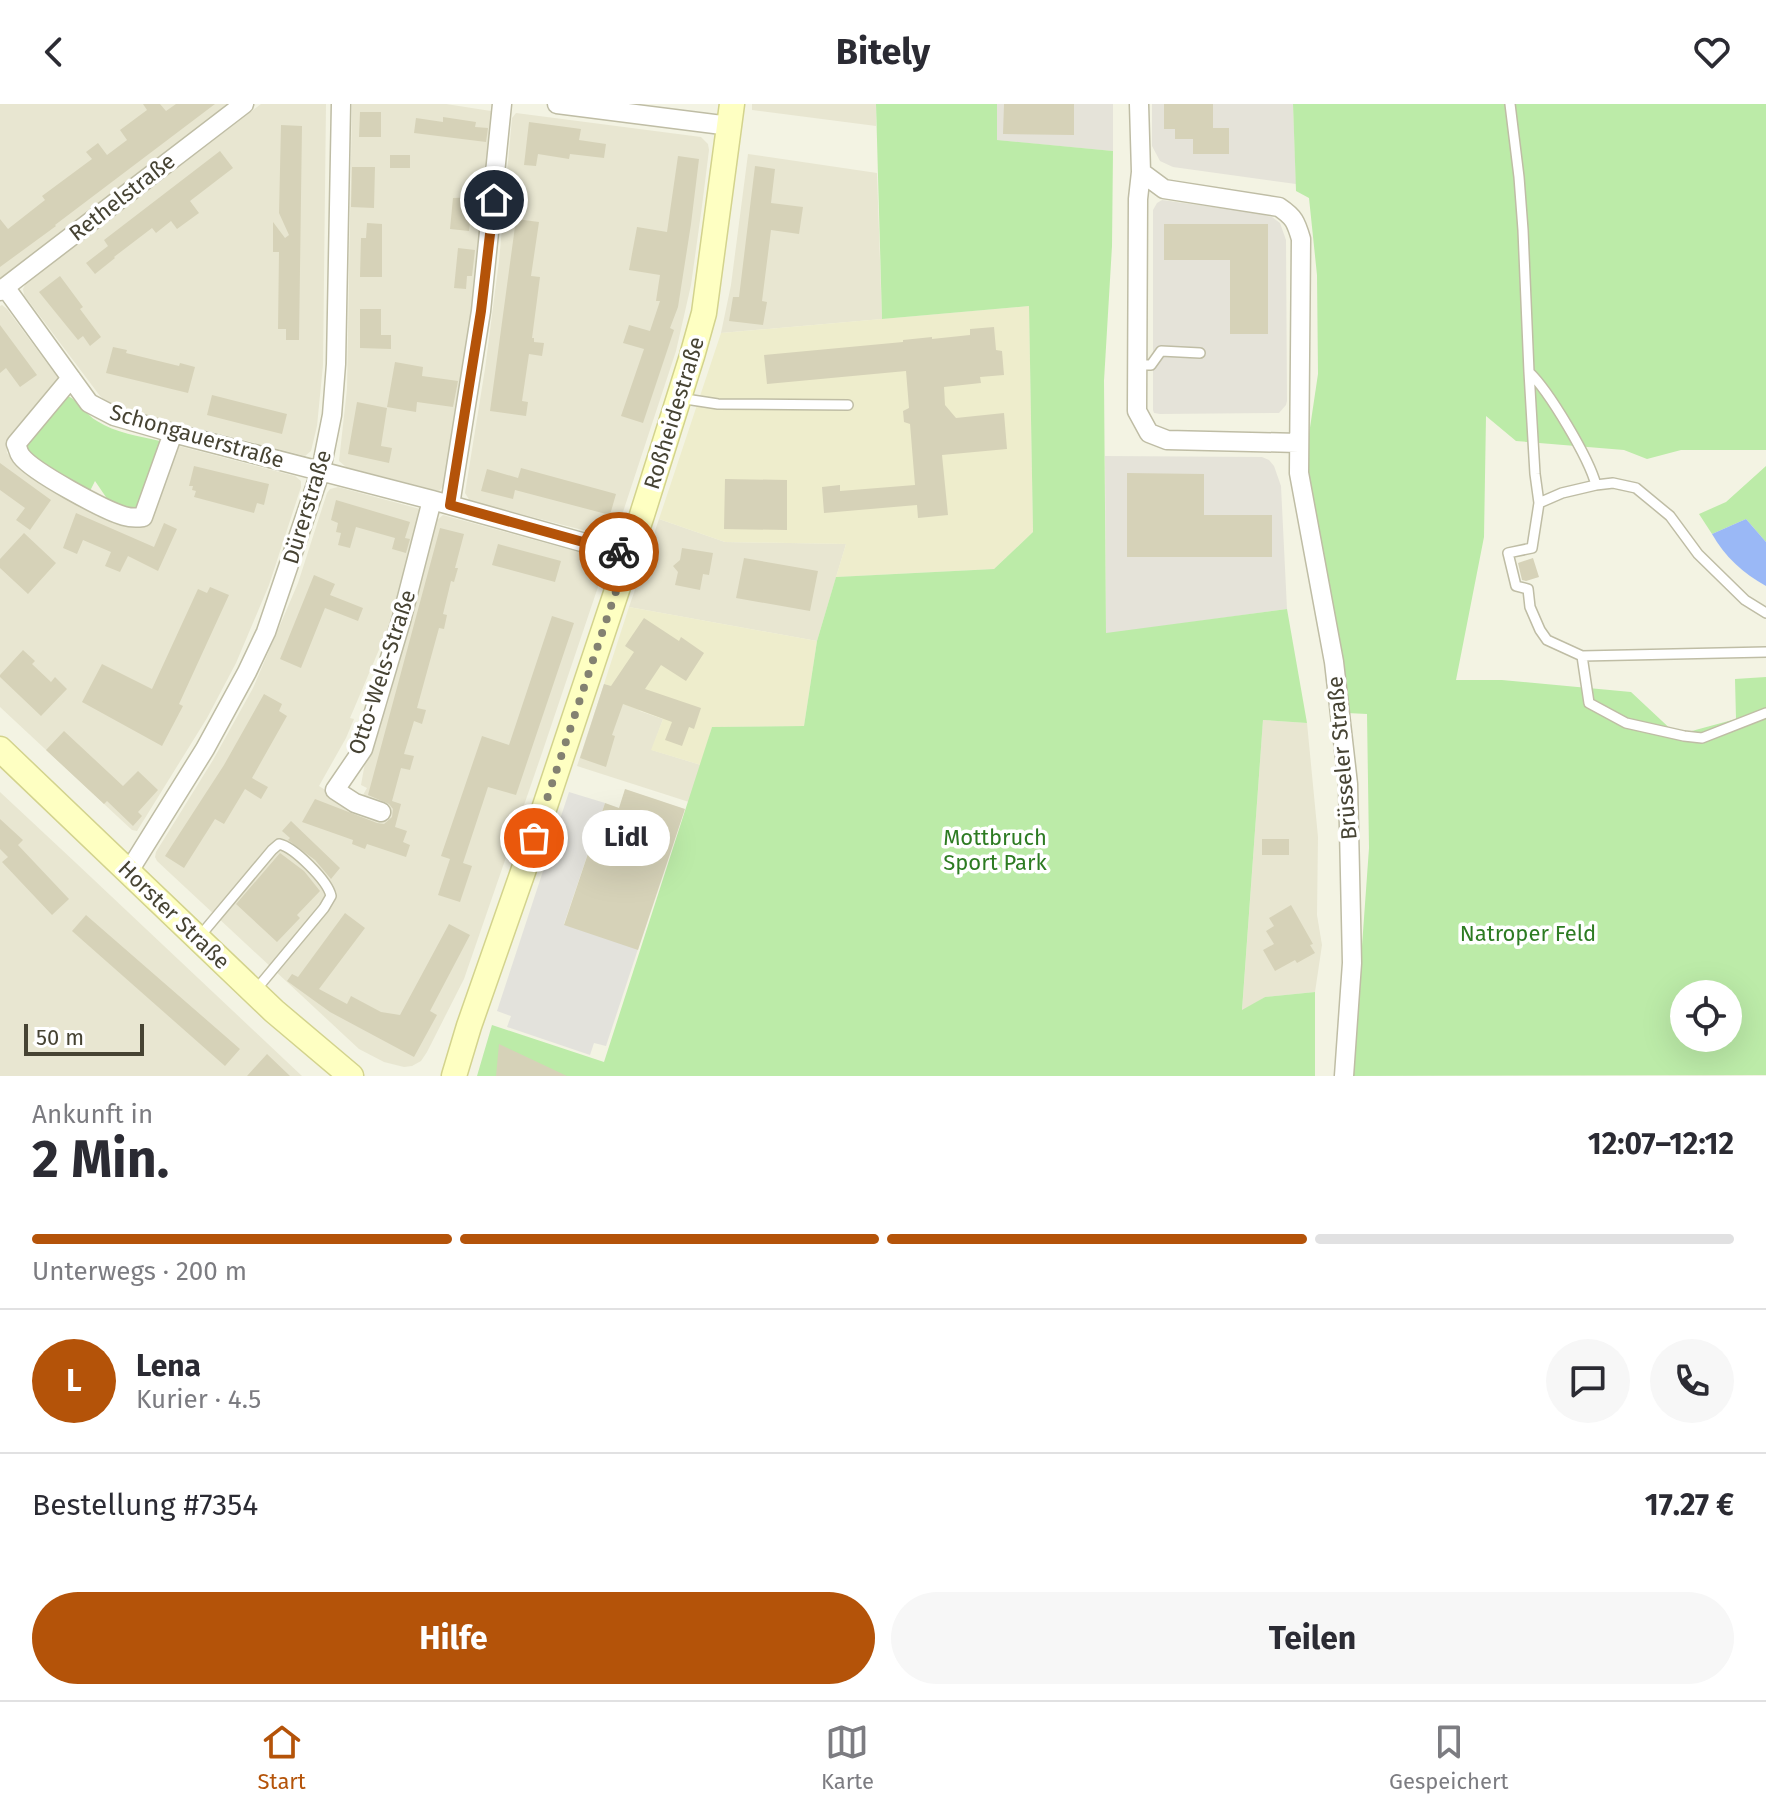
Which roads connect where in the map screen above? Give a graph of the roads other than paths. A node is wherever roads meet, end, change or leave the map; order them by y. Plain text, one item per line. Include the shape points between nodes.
1 (244, 104) edge
2 (341, 104) edge
3 (502, 104) edge
4 (557, 104) edge
5 (1139, 104) edge
6 (1510, 104) edge
7 (731, 115) edge
8 (1141, 172) junction
9 (3, 289) edge
10 (1200, 353) dead end
11 (1137, 365) junction
12 (1529, 372) junction
13 (71, 378) junction
14 (679, 398) junction
15 (848, 405) dead end
16 (173, 433) junction
17 (1299, 443) junction
18 (321, 470) junction
19 (1596, 485) junction
20 (441, 503) junction
21 (1539, 503) junction
22 (628, 555) junction
23 (1766, 613) edge
24 (1766, 652) edge
25 (1582, 656) junction
26 (1766, 713) edge
27 (0, 749) edge
28 (381, 812) dead end
29 (129, 871) junction
30 (198, 938) junction
31 (254, 992) junction
32 (351, 1076) edge
33 (454, 1076) edge
34 (1344, 1076) edge

1 - 9 street, Rethelstraße
2 - 18 street, Dürerstraße via 336,364
3 - 20 street via 481,311
4 - 7 street
5 - 8 street
6 - 12 lane
7 - 14 street, Roßheidestraße via 704,313
8 - 11 street
8 - 17 street, Brüsseler Straße via 1164,189 1279,207 1296,222 1301,239
9 - 13 street, Schongauerstraße
10 - 11 lane via 1161,351 1151,365
11 - 17 street via 1137,411 1149,433 1167,440
12 - 19 lane via 1567,427
12 - 21 lane
13 - 16 street, Schongauerstraße via 89,403
13 - 16 street via 16,444 38,471 80,494 125,516 143,517
14 - 15 lane via 718,404
14 - 22 street, Roßheidestraße
16 - 18 street, Schongauerstraße
17 - 34 street, Brüsseler Straße via 1299,473 1334,662 1348,784 1352,963
18 - 20 street, Schongauerstraße
18 - 29 street, Dürerstraße via 266,632 247,672
19 - 21 lane
19 - 23 lane via 1636,488 1670,516 1698,554 1745,600
20 - 22 street, Schongauerstraße
20 - 28 street, Otto-Wels-Straße via 363,749 335,790
21 - 25 lane via 1532,548 1508,553 1516,586 1528,589 1530,607 1547,640
22 - 33 street, Roßheidestraße
24 - 25 lane
25 - 26 lane via 1589,703 1626,723 1702,738
27 - 29 street, Horster Straße
29 - 30 street, Horster Straße
30 - 31 street, Horster Straße
30 - 31 lane via 279,844 317,874 331,896
31 - 32 street, Horster Straße

